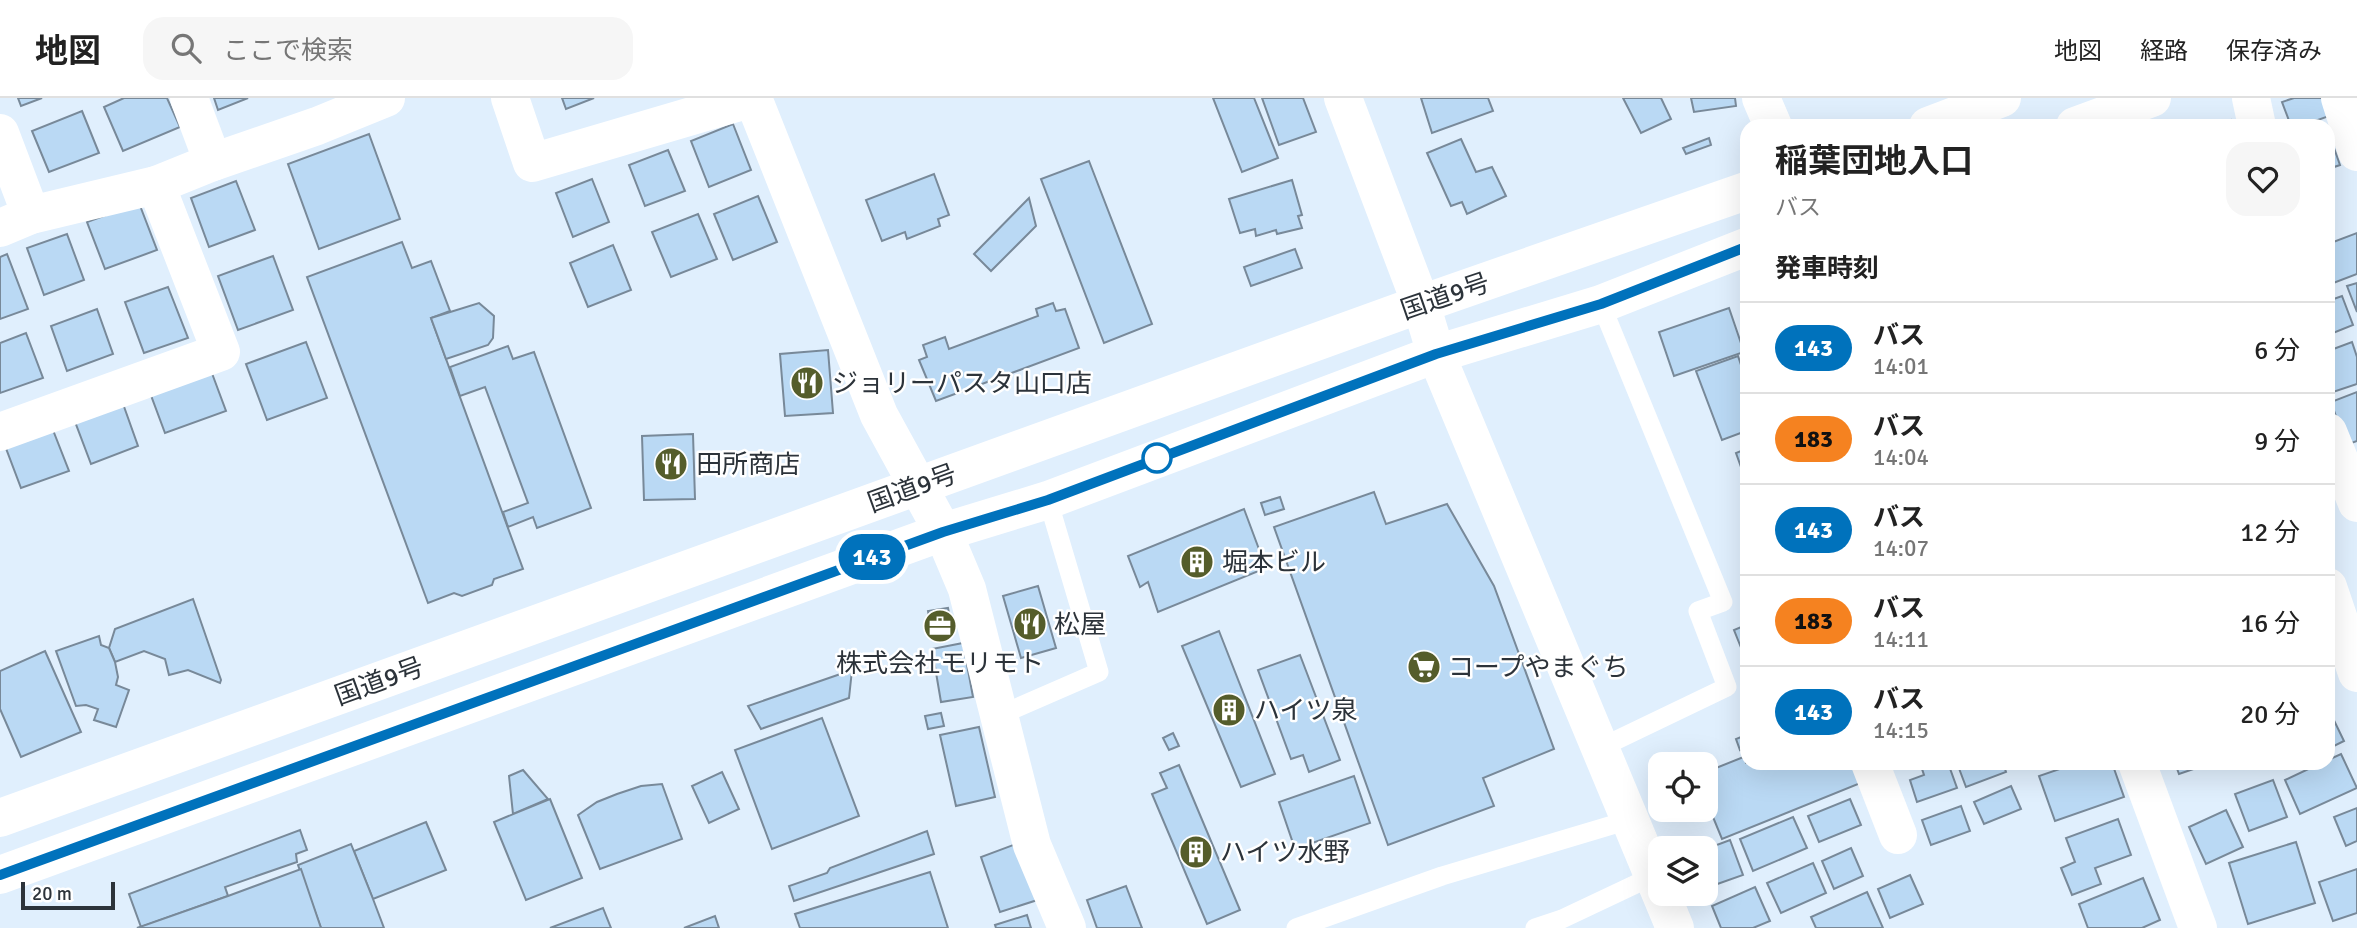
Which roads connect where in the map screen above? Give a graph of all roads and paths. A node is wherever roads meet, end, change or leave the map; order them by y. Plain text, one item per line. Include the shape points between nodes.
1 (189, 98) edge
2 (386, 98) edge
3 (510, 98) edge
4 (1343, 98) edge
5 (1761, 98) edge
6 (2002, 98) edge
7 (2152, 98) edge
8 (2250, 98) edge
9 (2340, 98) edge
10 (312, 112) edge
11 (1944, 113) edge
12 (1770, 119) edge
13 (2094, 119) edge
14 (2256, 119) edge
15 (0, 133) edge
16 (2357, 152) edge
17 (213, 162) junction
18 (156, 185) junction
19 (1740, 193) edge
20 (15, 222) edge
21 (1740, 249) edge
22 (1421, 304) junction
23 (1601, 304) junction
24 (1436, 354) junction
25 (0, 432) edge
26 (2335, 449) edge
27 (918, 486) junction
28 (1048, 500) junction
29 (2357, 504) edge
30 (2335, 512) edge
31 (943, 532) junction
32 (2335, 608) edge
33 (2357, 673) edge
34 (998, 716) junction
35 (1600, 748) junction
36 (1873, 770) edge
37 (2140, 770) edge
38 (0, 818) edge
39 (1629, 820) junction
40 (1898, 835) dead end
41 (1648, 864) edge
42 (0, 875) edge
43 (1648, 878) edge
44 (1666, 906) edge
45 (1067, 928) edge
46 (1296, 928) edge
47 (1535, 928) edge
48 (1675, 928) edge
49 (2198, 928) edge

1 - 17 main road
2 - 10 main road
3 - 27 main road via 532,163 753,98 879,415
4 - 22 main road
5 - 12 main road
6 - 11 main road
7 - 13 main road
8 - 14 main road
9 - 16 main road
10 - 17 main road
15 - 20 main road
17 - 18 main road
18 - 20 main road
18 - 25 main road via 221,352
19 - 22 main road, 国道9号
21 - 23 main road, 国道9号
22 - 24 main road
22 - 27 main road, 国道9号
23 - 24 main road, 国道9号
23 - 35 lane via 1723,602 1698,611 1727,687
24 - 28 main road, 国道9号
24 - 35 main road
26 - 29 main road
27 - 31 main road
27 - 38 main road, 国道9号
28 - 31 main road, 国道9号
28 - 34 lane via 1099,672
29 - 30 main road
31 - 34 main road via 967,589
31 - 42 main road, 国道9号
32 - 33 main road
34 - 45 main road via 1032,845
35 - 39 main road
36 - 40 main road
37 - 49 main road
39 - 41 main road
39 - 46 lane via 1442,876
43 - 47 lane
44 - 48 main road

